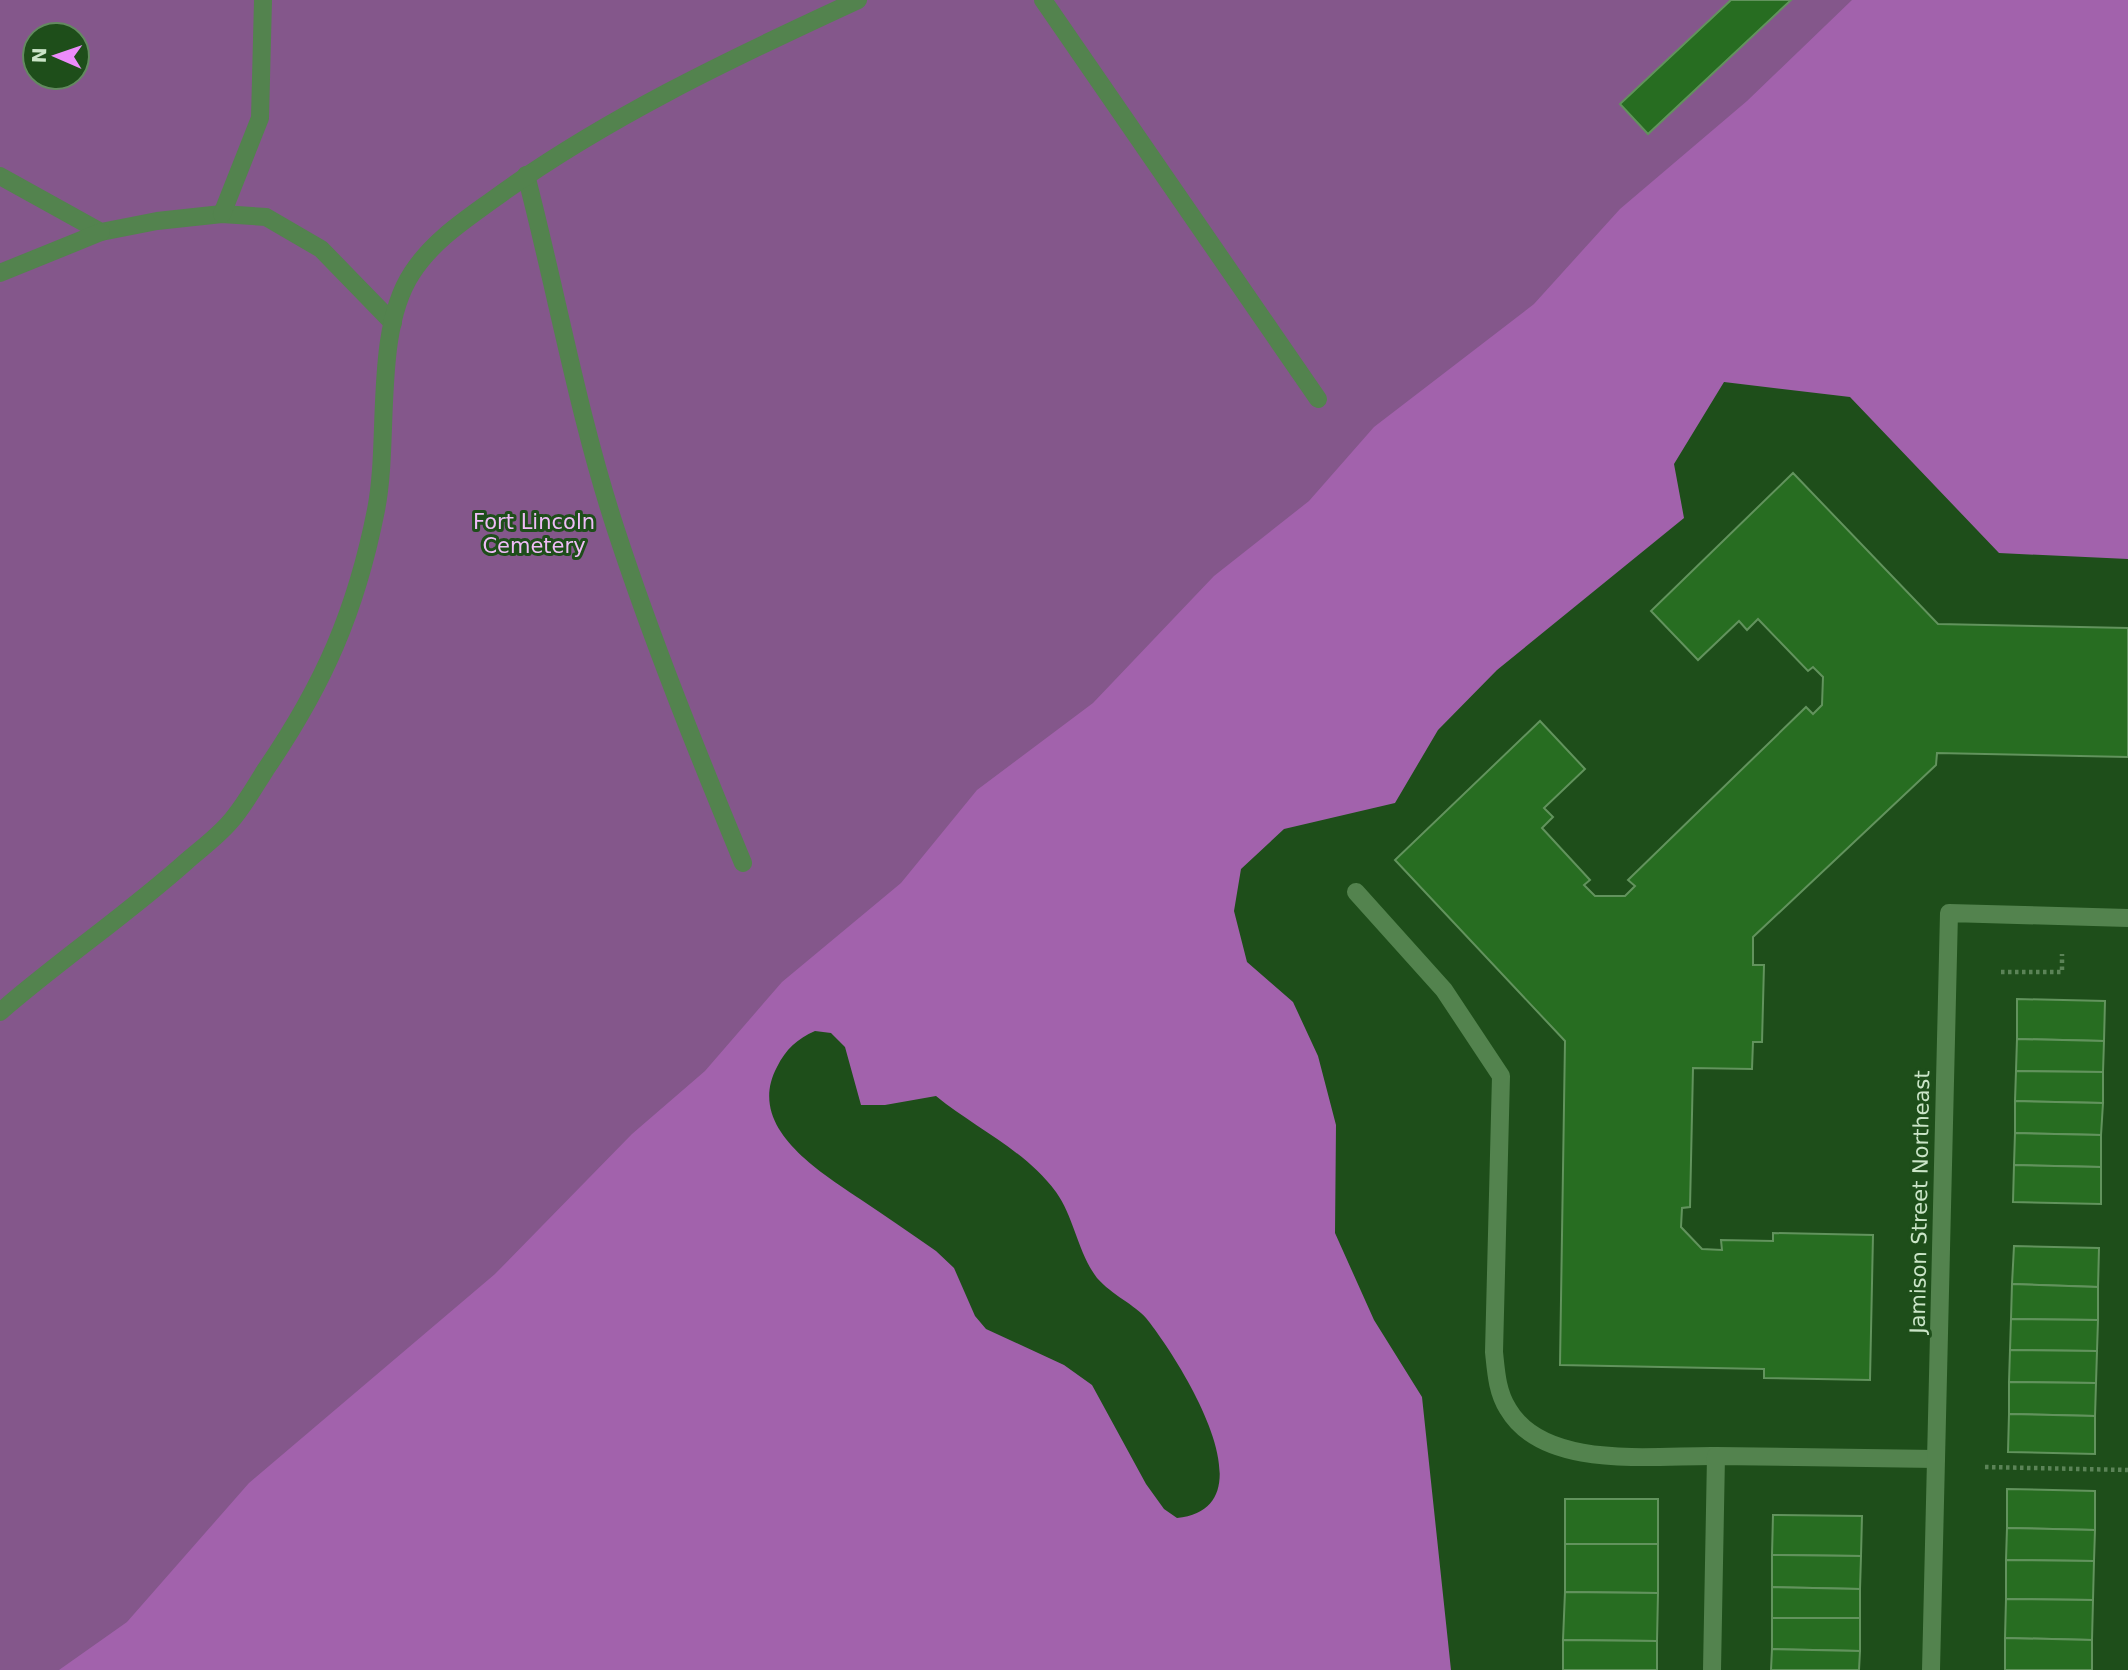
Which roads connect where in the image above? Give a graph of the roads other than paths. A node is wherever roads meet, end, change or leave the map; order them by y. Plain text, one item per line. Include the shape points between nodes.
1 (262, 0) edge
2 (858, 0) edge
3 (1043, 0) edge
4 (526, 175) junction
5 (0, 176) edge
6 (222, 214) junction
7 (101, 232) junction
8 (0, 273) edge
9 (393, 323) junction
10 (1318, 399) dead end
11 (743, 863) dead end
12 (1356, 892) dead end
13 (2128, 918) edge
14 (0, 1012) edge
15 (1716, 1456) junction
16 (1936, 1459) junction
17 (1712, 1670) edge
18 (1931, 1670) edge

1 - 6 street via 260,118
2 - 4 street via 750,50
3 - 10 street
4 - 9 street via 449,232 423,258 410,276
4 - 11 street via 576,389 616,530
5 - 7 street
6 - 7 street
6 - 9 street via 265,217 321,249
7 - 8 street
9 - 14 street via 380,491 368,550 343,632 309,705 230,822 143,901 55,964
12 - 15 street via 1444,989 1501,1076 1494,1352 1497,1380 1508,1410 1529,1433 1557,1448 1582,1454
13 - 16 street, Jamison Street Northeast via 1949,913
15 - 16 street
15 - 17 street
16 - 18 street, Jamison Street Northeast

